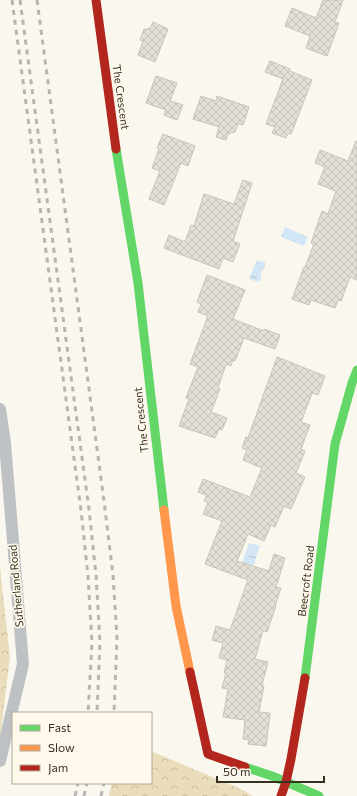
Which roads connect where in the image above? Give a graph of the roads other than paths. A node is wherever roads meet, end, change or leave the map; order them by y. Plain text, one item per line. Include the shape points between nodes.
1 (96, 0) edge
2 (357, 370) edge
3 (0, 409) edge
4 (0, 762) edge
5 (286, 782) junction
6 (281, 796) edge
7 (319, 796) edge

1 - 5 street, The Crescent via 138,283 175,599 208,754
2 - 5 street, Beecroft Road via 335,444 307,667
3 - 4 street, Sutherland Road via 23,664
5 - 6 street, Beecroft Road
5 - 7 street

